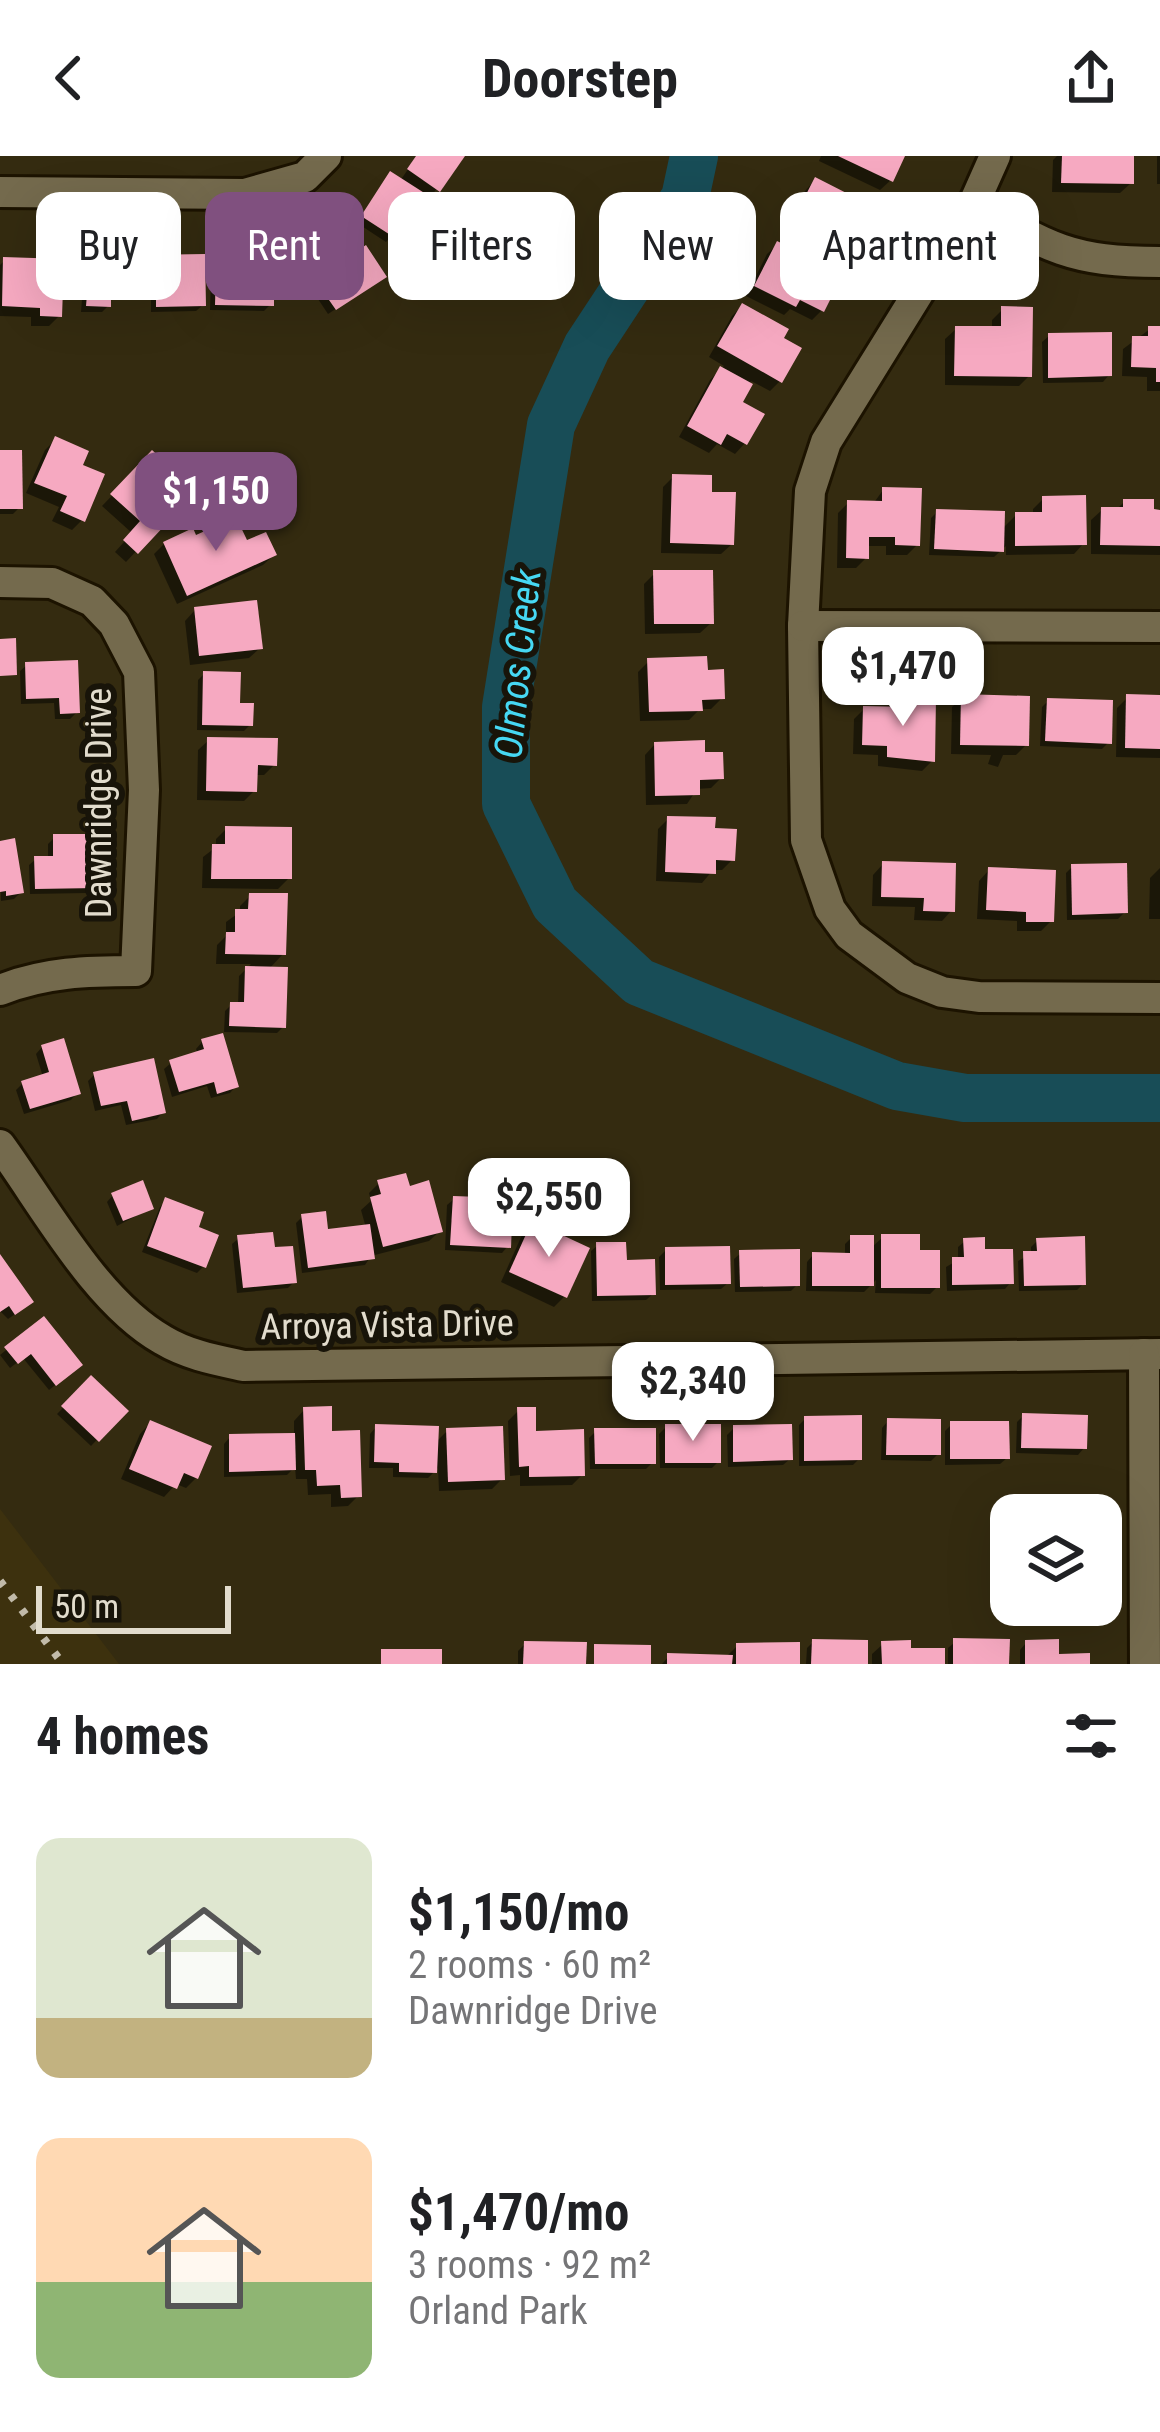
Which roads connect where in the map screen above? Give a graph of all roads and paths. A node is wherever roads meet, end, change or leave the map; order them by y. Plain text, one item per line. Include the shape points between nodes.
1 (994, 156) edge
2 (316, 166) edge
3 (0, 192) edge
4 (979, 192) edge
5 (1039, 243) edge
6 (1160, 262) edge
7 (914, 300) edge
8 (0, 582) edge
9 (803, 626) junction
10 (1160, 627) edge
11 (0, 990) edge
12 (1160, 998) edge
13 (0, 1145) edge
14 (1152, 1354) edge
15 (1145, 1664) edge

1 - 4 street
2 - 3 street via 245,194
5 - 6 street via 1111,262
7 - 9 street via 826,442 810,491
8 - 11 street, Dawnridge Drive via 52,583 92,601 121,635 139,672 144,790 136,971 69,971
9 - 10 street
9 - 12 street via 806,839 830,909 849,935 907,978 942,992
13 - 14 street, Arroya Vista Drive via 128,1316 182,1349 244,1366
14 - 15 street

